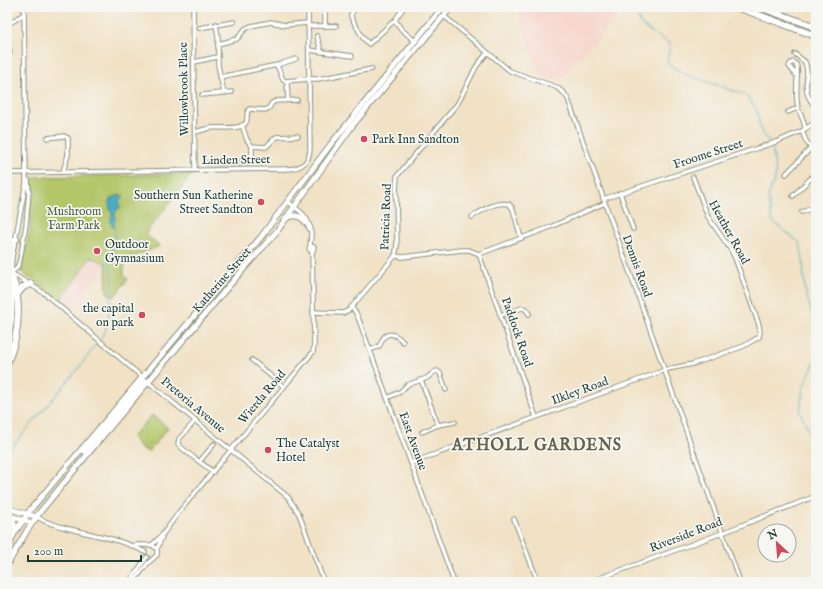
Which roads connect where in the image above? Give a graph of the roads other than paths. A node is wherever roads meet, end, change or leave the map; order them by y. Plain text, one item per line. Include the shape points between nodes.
1 (24, 7) edge
2 (193, 7) edge
3 (308, 7) edge
4 (325, 7) edge
5 (357, 7) edge
6 (404, 7) edge
7 (443, 7) edge
8 (451, 7) edge
9 (736, 7) edge
10 (759, 7) edge
11 (24, 14) junction
12 (444, 16) junction
13 (396, 20) junction
14 (234, 22) dead end
15 (216, 24) junction
16 (308, 24) junction
17 (7, 25) edge
18 (325, 26) junction
19 (336, 26) dead end
20 (815, 26) edge
21 (199, 28) dead end
22 (316, 36) dead end
23 (816, 36) edge
24 (7, 38) edge
25 (415, 41) junction
26 (218, 44) junction
27 (309, 50) junction
28 (321, 51) junction
29 (487, 52) junction
30 (795, 54) dead end
31 (352, 56) dead end
32 (217, 57) junction
33 (7, 58) edge
34 (296, 59) dead end
35 (194, 62) junction
36 (277, 65) junction
37 (372, 70) dead end
38 (796, 75) dead end
39 (220, 77) junction
40 (309, 78) junction
41 (287, 82) junction
42 (232, 92) dead end
43 (224, 93) junction
44 (202, 95) dead end
45 (288, 100) junction
46 (297, 100) dead end
47 (798, 108) junction
48 (816, 108) edge
49 (788, 112) dead end
50 (816, 122) edge
51 (242, 126) junction
52 (804, 130) junction
53 (195, 132) junction
54 (298, 136) dead end
55 (46, 138) dead end
56 (252, 146) junction
57 (811, 148) junction
58 (816, 155) edge
59 (208, 163) dead end
60 (195, 170) junction
61 (26, 172) junction
62 (63, 172) junction
63 (7, 173) edge
64 (816, 173) edge
65 (786, 174) dead end
66 (693, 177) dead end
67 (27, 183) junction
68 (620, 193) junction
69 (793, 196) dead end
70 (603, 199) junction
71 (288, 202) junction
72 (605, 203) junction
73 (294, 207) junction
74 (816, 207) edge
75 (802, 212) dead end
76 (472, 217) dead end
77 (286, 219) junction
78 (310, 228) junction
79 (633, 229) dead end
80 (521, 238) junction
81 (16, 239) junction
82 (7, 247) edge
83 (479, 254) junction
84 (395, 256) junction
85 (7, 266) edge
86 (9, 272) edge
87 (31, 284) junction
88 (7, 294) edge
89 (16, 296) junction
90 (11, 306) junction
91 (351, 307) junction
92 (313, 312) junction
93 (529, 314) dead end
94 (501, 315) junction
95 (756, 340) joint
96 (404, 342) dead end
97 (7, 345) edge
98 (370, 350) junction
99 (252, 360) dead end
100 (7, 363) edge
101 (664, 370) junction
102 (142, 377) junction
103 (421, 380) junction
104 (149, 382) junction
105 (284, 387) junction
106 (446, 390) dead end
107 (387, 398) junction
108 (536, 417) junction
109 (196, 420) junction
110 (455, 422) dead end
111 (438, 425) junction
112 (422, 432) dead end
113 (214, 444) dead end
114 (231, 450) junction
115 (200, 461) junction
116 (411, 462) junction
117 (213, 472) junction
118 (816, 496) edge
119 (7, 508) edge
120 (28, 513) junction
121 (8, 515) edge
122 (37, 517) junction
123 (514, 519) dead end
124 (24, 520) junction
125 (42, 520) junction
126 (32, 523) junction
127 (15, 532) junction
128 (722, 533) junction
129 (163, 534) junction
130 (132, 545) junction
131 (150, 546) junction
132 (7, 548) edge
133 (157, 549) junction
134 (145, 552) junction
135 (147, 557) junction
136 (152, 558) junction
137 (7, 565) edge
138 (129, 582) edge
139 (133, 582) edge
140 (324, 582) edge
141 (454, 582) edge
142 (538, 582) edge
143 (589, 582) edge
144 (740, 582) edge

1 - 11 street
2 - 35 street, Willowbrook Place
3 - 16 street, Linden Street
4 - 18 street
5 - 13 street via 351,17 368,43
6 - 13 street
7 - 25 main road, Katherine Street
8 - 12 main road, Katherine Street
9 - 23 main road
10 - 20 main road
11 - 17 street
11 - 61 street
12 - 29 street, Dennis Road
12 - 73 main road, Katherine Street via 352,126
13 - 25 street via 401,29
14 - 15 street
15 - 21 street
15 - 26 street
16 - 18 street
16 - 26 street via 283,25 271,22 251,26 232,41
16 - 27 street, Linden Street
18 - 19 street
22 - 28 street
24 - 33 street via 10,52
25 - 71 main road, Katherine Street via 331,144
26 - 32 street
27 - 28 street
27 - 40 street, Linden Street
28 - 31 street
29 - 70 street, Dennis Road via 511,72 556,87 566,96
29 - 84 street, Patricia Road via 476,67 458,103 397,176
30 - 48 street via 805,62 806,91
32 - 35 street
32 - 39 street
34 - 36 street
35 - 53 street, Willowbrook Place
36 - 39 street
36 - 41 street via 283,80
37 - 40 street via 318,79
38 - 47 street
39 - 43 street
40 - 41 street
40 - 60 street, Linden Street via 310,151 303,165 292,169
41 - 45 street
42 - 43 street
43 - 44 street
45 - 46 street
45 - 51 street via 274,102 265,110 249,110
47 - 49 street
47 - 52 street via 805,125
50 - 52 street, Froome Street
51 - 53 street
51 - 56 street
52 - 57 street
52 - 68 street, Froome Street via 754,150
53 - 60 street, Willowbrook Place
54 - 56 street via 276,138 266,147
55 - 62 street via 68,138 68,155
56 - 59 street via 252,159 248,163
57 - 58 street
57 - 65 street
60 - 62 street, Linden Street
61 - 62 street, Linden Street
61 - 63 street, Linden Street
61 - 67 street
64 - 69 street
66 - 95 street, Heather Road via 708,217 735,258 760,328 760,336
67 - 81 street
67 - 86 street via 29,191 26,225 20,260 17,268
68 - 70 street, Froome Street
68 - 79 street
70 - 72 street, Dennis Road
71 - 73 street
71 - 102 main road, Katherine Street
72 - 80 street
72 - 101 street, Dennis Road
73 - 77 main road, Katherine Street
73 - 78 street via 309,221
74 - 75 street
76 - 80 street via 487,207 502,202 509,204 513,209
77 - 78 main road via 298,216
77 - 104 main road, Katherine Street
78 - 92 street, Wierda Road via 312,246 315,249 312,251
80 - 83 street
81 - 82 main road
81 - 86 street
83 - 84 street via 466,250
83 - 94 street, Paddock Road
84 - 91 street, Patricia Road
85 - 86 main road
86 - 87 street, Pretoria Avenue
86 - 89 main road
86 - 90 main road
87 - 89 main road via 22,287
87 - 102 street, Pretoria Avenue
88 - 90 main road
89 - 100 main road via 17,331
90 - 97 main road via 12,318
91 - 92 street via 343,313
91 - 98 street, East Avenue via 358,315
92 - 105 street, Wierda Road via 314,350
93 - 94 street via 522,308
94 - 108 street, Paddock Road
95 - 101 street, Ilkley Road via 693,364
96 - 98 street via 393,334
98 - 107 street, East Avenue
99 - 105 street
101 - 108 street, Ilkley Road
101 - 128 street, Dennis Road
102 - 104 street, Pretoria Avenue
102 - 120 main road, Katherine Street
103 - 106 street via 437,371
103 - 107 street via 407,385 400,392
103 - 111 street
104 - 109 street, Pretoria Avenue
104 - 120 main road via 142,383
104 - 122 main road, Katherine Street
105 - 114 street, Wierda Road
107 - 116 street, East Avenue
108 - 116 street, Ilkley Road
109 - 114 street, Pretoria Avenue
109 - 115 street via 178,444
110 - 111 street
111 - 112 street
113 - 115 street
114 - 117 street, Wierda Road
114 - 140 street, Pretoria Avenue via 292,501
115 - 117 street
116 - 141 street, East Avenue
117 - 129 street, Wierda Road
118 - 128 street, Riverside Road
119 - 120 street
120 - 122 street
120 - 124 main road, Katherine Street
121 - 124 street
121 - 127 main road via 14,523
122 - 125 street
122 - 126 main road, Katherine Street
123 - 142 street
124 - 126 street
124 - 127 main road, Katherine Street
125 - 126 street
125 - 130 street
126 - 137 main road, Katherine Street
127 - 132 main road, Katherine Street
128 - 143 street, Riverside Road
128 - 144 street, Dennis Road
129 - 131 street, Wierda Road
129 - 133 street, Wierda Road
130 - 131 street
130 - 134 street
131 - 133 street
131 - 134 street
133 - 136 street via 157,555
134 - 135 street
135 - 136 street
135 - 138 street
136 - 139 street

